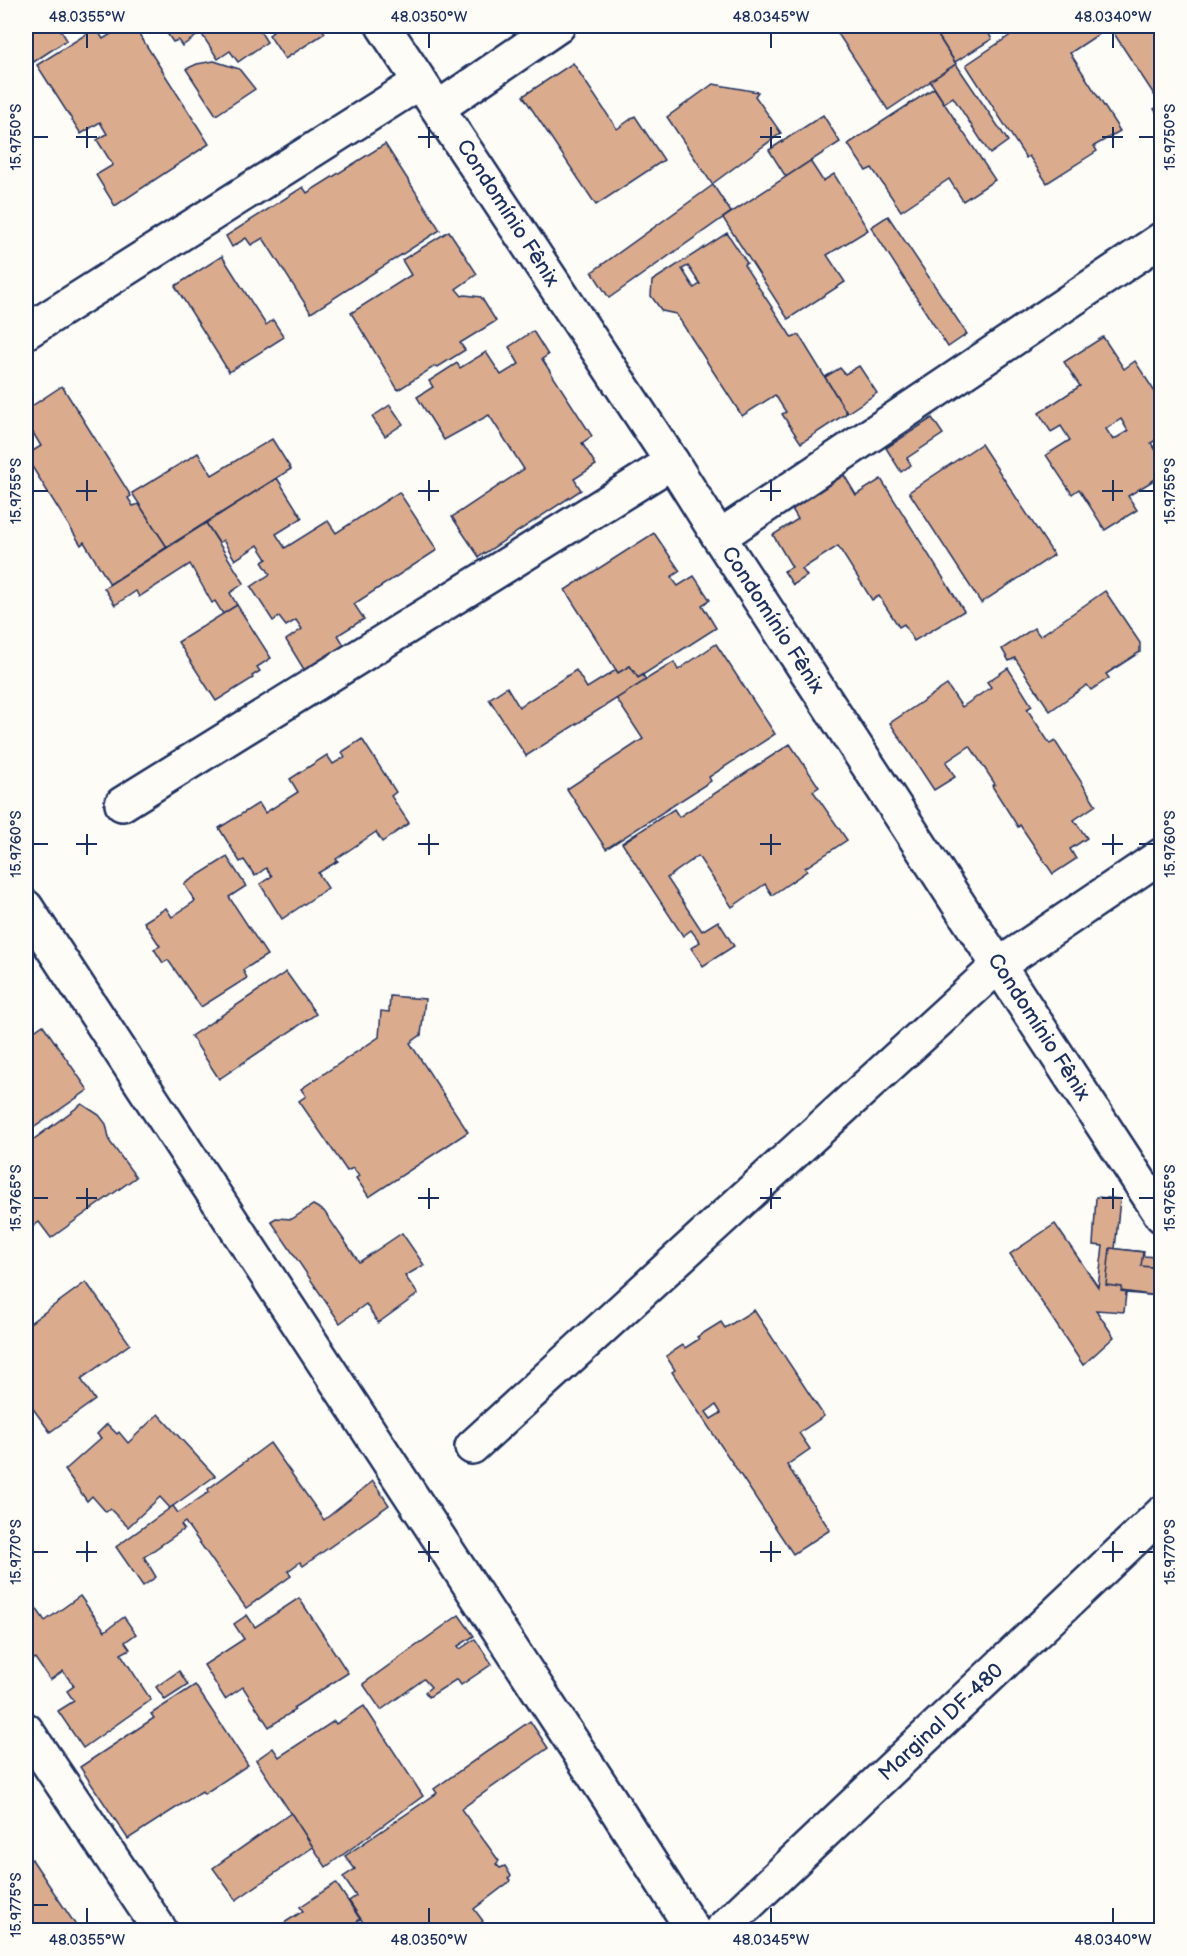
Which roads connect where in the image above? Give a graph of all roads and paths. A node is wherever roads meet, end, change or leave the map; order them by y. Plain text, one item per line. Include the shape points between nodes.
1 (383, 26) edge
2 (558, 26) edge
3 (429, 95) junction
4 (1161, 239) edge
5 (26, 332) edge
6 (672, 462) junction
7 (719, 537) junction
8 (122, 804) dead end
9 (1161, 855) edge
10 (26, 907) edge
11 (999, 965) junction
12 (1161, 1216) edge
13 (472, 1447) dead end
14 (1161, 1513) edge
15 (26, 1730) edge
16 (160, 1930) edge
17 (693, 1930) edge
18 (721, 1930) edge

1 - 3 street, Condomínio Fênix
2 - 3 street
3 - 5 street
3 - 6 street, Condomínio Fênix
4 - 7 street
6 - 7 street, Condomínio Fênix
6 - 8 street
7 - 11 street, Condomínio Fênix
9 - 11 street
10 - 17 street
11 - 12 street, Condomínio Fênix
11 - 13 street
14 - 18 street, Marginal DF-480
15 - 16 street

